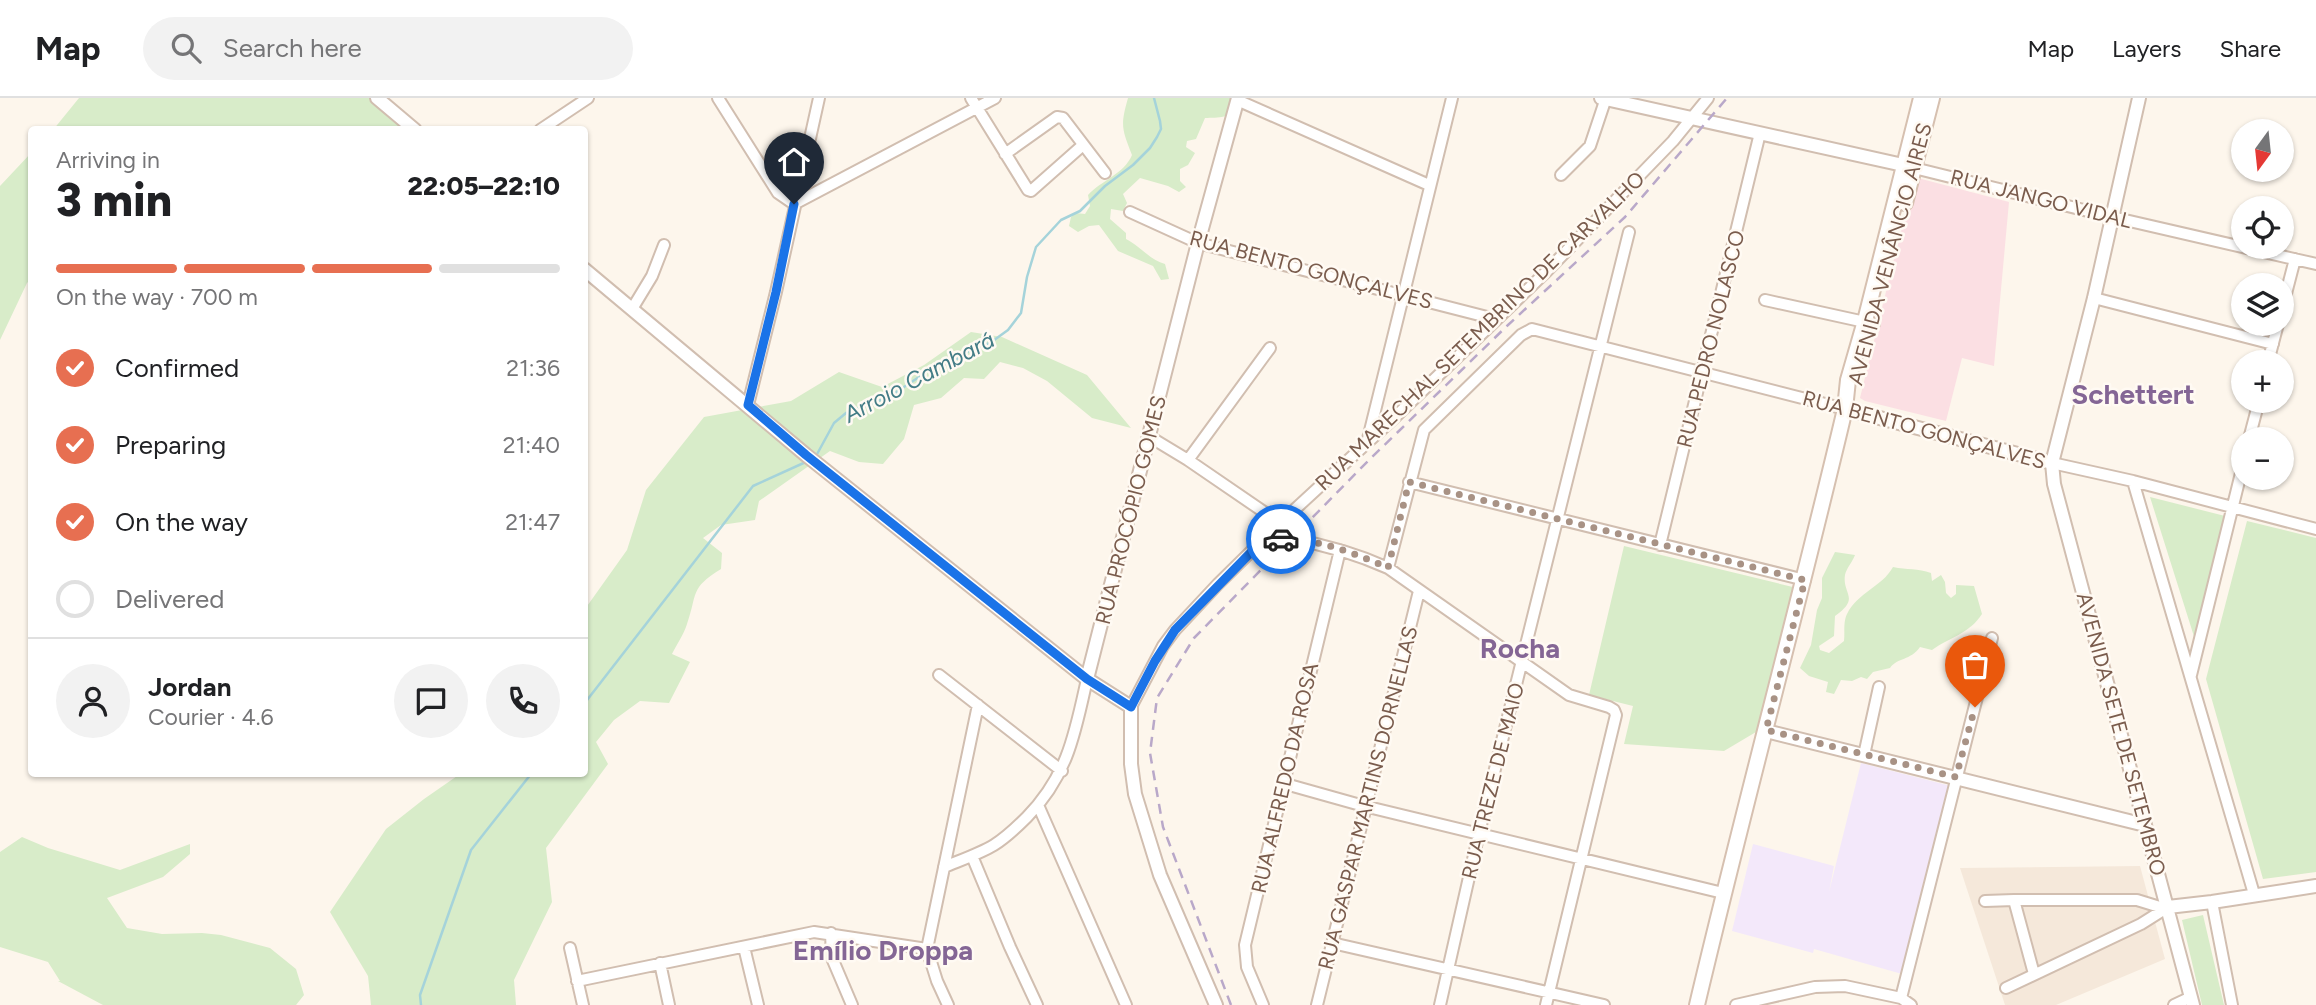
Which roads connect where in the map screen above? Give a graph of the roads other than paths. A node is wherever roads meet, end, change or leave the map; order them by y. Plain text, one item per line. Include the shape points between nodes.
1 (377, 98) edge
2 (588, 98) edge
3 (719, 98) edge
4 (819, 98) edge
5 (995, 98) edge
6 (1452, 98) edge
7 (1604, 98) edge
8 (1708, 98) edge
9 (1921, 98) edge
10 (1932, 98) edge
11 (2139, 98) edge
12 (1238, 99) edge
13 (974, 103) edge
14 (1691, 118) junction
15 (410, 126) edge
16 (546, 126) edge
17 (1760, 133) junction
18 (1083, 145) junction
19 (1005, 155) junction
20 (1909, 167) junction
21 (1105, 173) dead end
22 (1561, 175) dead end
23 (1429, 185) junction
24 (794, 204) junction
25 (1130, 212) dead end
26 (2112, 217) junction
27 (1629, 232) dead end
28 (1198, 243) junction
29 (664, 245) dead end
30 (2295, 259) junction
31 (2316, 264) edge
32 (588, 273) edge
33 (2291, 273) edge
34 (1404, 295) junction
35 (2094, 298) junction
36 (1765, 300) dead end
37 (632, 309) junction
38 (1495, 320) junction
39 (1869, 323) junction
40 (2275, 336) edge
41 (2273, 344) junction
42 (1600, 346) junction
43 (1270, 348) dead end
44 (2271, 350) edge
45 (1703, 373) junction
46 (748, 405) junction
47 (1845, 409) junction
48 (1150, 437) junction
49 (1367, 443) junction
50 (1188, 460) junction
51 (2052, 463) junction
52 (2133, 481) junction
53 (1409, 482) junction
54 (2236, 490) edge
55 (2232, 507) junction
56 (1557, 519) junction
57 (1280, 523) junction
58 (2316, 529) edge
59 (1264, 539) junction
60 (1292, 539) junction
61 (1660, 545) junction
62 (1340, 550) junction
63 (1388, 568) junction
64 (1805, 580) junction
65 (1419, 591) junction
66 (1992, 638) dead end
67 (1523, 662) junction
68 (939, 675) dead end
69 (2190, 677) junction
70 (1087, 679) junction
71 (1879, 687) dead end
72 (978, 705) junction
73 (1131, 707) junction
74 (1766, 730) junction
75 (1864, 755) junction
76 (1062, 771) junction
77 (1956, 777) junction
78 (1282, 783) junction
79 (1038, 805) junction
80 (1364, 806) junction
81 (2145, 825) junction
82 (1479, 833) junction
83 (972, 856) junction
84 (1582, 858) junction
85 (944, 867) junction
86 (2316, 886) edge
87 (1723, 893) junction
88 (2253, 894) junction
89 (2014, 900) junction
90 (1985, 901) dead end
91 (2211, 902) junction
92 (2165, 907) junction
93 (831, 933) junction
94 (1332, 943) junction
95 (744, 947) junction
96 (570, 948) dead end
97 (928, 949) junction
98 (660, 963) junction
99 (1448, 969) junction
100 (2034, 974) junction
101 (577, 981) junction
102 (2006, 988) dead end
103 (1549, 993) junction
104 (2192, 1001) edge
105 (1906, 1002) edge
106 (1122, 1003) edge
107 (583, 1005) edge
108 (669, 1005) edge
109 (758, 1005) edge
110 (852, 1005) edge
111 (948, 1005) edge
112 (1037, 1005) edge
113 (1216, 1005) edge
114 (1263, 1005) edge
115 (1317, 1005) edge
116 (1440, 1005) edge
117 (1546, 1005) edge
118 (1604, 1005) edge
119 (1697, 1005) edge
120 (1737, 1005) edge
121 (2174, 1005) edge
122 (2232, 1005) edge

1 - 15 street
2 - 16 street
3 - 24 street via 778,193
4 - 24 street
5 - 13 street
6 - 23 street
7 - 14 street, RUA JANGO VIDAL
7 - 22 street via 1590,146
8 - 14 street, RUA MARECHAL SETEMBRINO DE CARVALHO
9 - 20 main road, AVENIDA VENÂNCIO AIRES
10 - 20 main road, AVENIDA VENÂNCIO AIRES
11 - 26 street
12 - 23 street
12 - 28 street, RUA PROCÓPIO GOMES
13 - 19 street
13 - 24 street
14 - 17 street, RUA JANGO VIDAL
14 - 38 street, RUA MARECHAL SETEMBRINO DE CARVALHO via 1617,200
17 - 20 street, RUA JANGO VIDAL
17 - 45 street, RUA PEDRO NOLASCO
18 - 19 street via 1058,117
18 - 19 street via 1031,191
18 - 21 street
20 - 26 street, RUA JANGO VIDAL
20 - 39 main road, AVENIDA VENÂNCIO AIRES
23 - 34 street
24 - 46 street
25 - 28 street, RUA BENTO GONÇALVES
26 - 30 street, RUA JANGO VIDAL
26 - 35 street
27 - 42 street, RUA TREZE DE MAIO
28 - 34 street, RUA BENTO GONÇALVES
28 - 48 street, RUA PROCÓPIO GOMES
29 - 37 street
30 - 31 street, RUA JANGO VIDAL
30 - 33 street
32 - 37 street
34 - 38 street, RUA BENTO GONÇALVES
34 - 49 street
35 - 41 street
35 - 51 street
36 - 39 street
37 - 46 street
38 - 49 street, RUA MARECHAL SETEMBRINO DE CARVALHO
39 - 47 main road, AVENIDA VENÂNCIO AIRES
40 - 41 street
41 - 44 street
42 - 45 street, RUA BENTO GONÇALVES
42 - 53 street, RUA BENTO GONÇALVES via 1532,329 1521,335 1424,430
42 - 56 street, RUA TREZE DE MAIO
43 - 50 street
45 - 47 street, RUA BENTO GONÇALVES
45 - 61 street, RUA PEDRO NOLASCO
46 - 70 street
47 - 51 street, RUA BENTO GONÇALVES
47 - 64 main road, AVENIDA VENÂNCIO AIRES
48 - 50 street
48 - 70 street, RUA PROCÓPIO GOMES
49 - 57 street, RUA MARECHAL SETEMBRINO DE CARVALHO
50 - 57 street
51 - 52 street, RUA BENTO GONÇALVES
51 - 81 street, AVENIDA SETE DE SETEMBRO
52 - 55 street, RUA BENTO GONÇALVES
52 - 69 street
53 - 56 street
53 - 63 street
54 - 55 street
55 - 58 street, RUA BENTO GONÇALVES
55 - 69 street
56 - 61 street
56 - 67 street, RUA TREZE DE MAIO
57 - 59 street, RUA MARECHAL SETEMBRINO DE CARVALHO
57 - 60 street
59 - 60 street
59 - 73 street, RUA MARECHAL SETEMBRINO DE CARVALHO via 1175,630
60 - 62 street
61 - 64 street
62 - 63 street
62 - 78 street, RUA ALFREDO DA ROSA
63 - 65 street
64 - 74 main road, AVENIDA VENÂNCIO AIRES
65 - 67 street
65 - 80 street, RUA GASPAR MARTINS DORNELLAS
66 - 77 street
67 - 82 street, RUA TREZE DE MAIO
67 - 84 street via 1569,695 1609,706 1616,715
68 - 72 street
69 - 88 street
70 - 73 street
70 - 76 street, RUA PROCÓPIO GOMES
71 - 75 street
72 - 76 street
72 - 85 street
73 - 113 street, RUA MARECHAL SETEMBRINO DE CARVALHO via 1130,764 1135,794 1160,875
74 - 75 street
74 - 87 main road, AVENIDA VENÂNCIO AIRES
75 - 77 street
76 - 79 street, RUA PROCÓPIO GOMES
77 - 81 street
77 - 105 street
78 - 80 street
78 - 114 street, RUA ALFREDO DA ROSA via 1245,945 1247,967
79 - 83 street, RUA PROCÓPIO GOMES via 1011,833
79 - 106 street
80 - 82 street
80 - 94 street, RUA GASPAR MARTINS DORNELLAS
81 - 92 street, AVENIDA SETE DE SETEMBRO
82 - 84 street
82 - 99 street, RUA TREZE DE MAIO
83 - 85 street, RUA PROCÓPIO GOMES
83 - 112 street
84 - 87 street
84 - 103 street
85 - 97 street
86 - 88 street
87 - 119 main road, AVENIDA VENÂNCIO AIRES
88 - 91 street
89 - 90 street
89 - 92 street via 2137,900
89 - 100 street
91 - 92 street
91 - 122 street
92 - 100 street via 2140,924
92 - 104 street, AVENIDA SETE DE SETEMBRO
93 - 95 street via 800,933
93 - 97 street
93 - 110 street via 832,958
94 - 99 street
94 - 115 street, RUA GASPAR MARTINS DORNELLAS
95 - 98 street
95 - 109 street
96 - 101 street
97 - 111 street
98 - 101 street
98 - 108 street
99 - 103 street
99 - 116 street, RUA TREZE DE MAIO
100 - 102 street
101 - 107 street
103 - 117 street
103 - 118 street
104 - 121 street
105 - 120 street via 1845,986 1815,987

